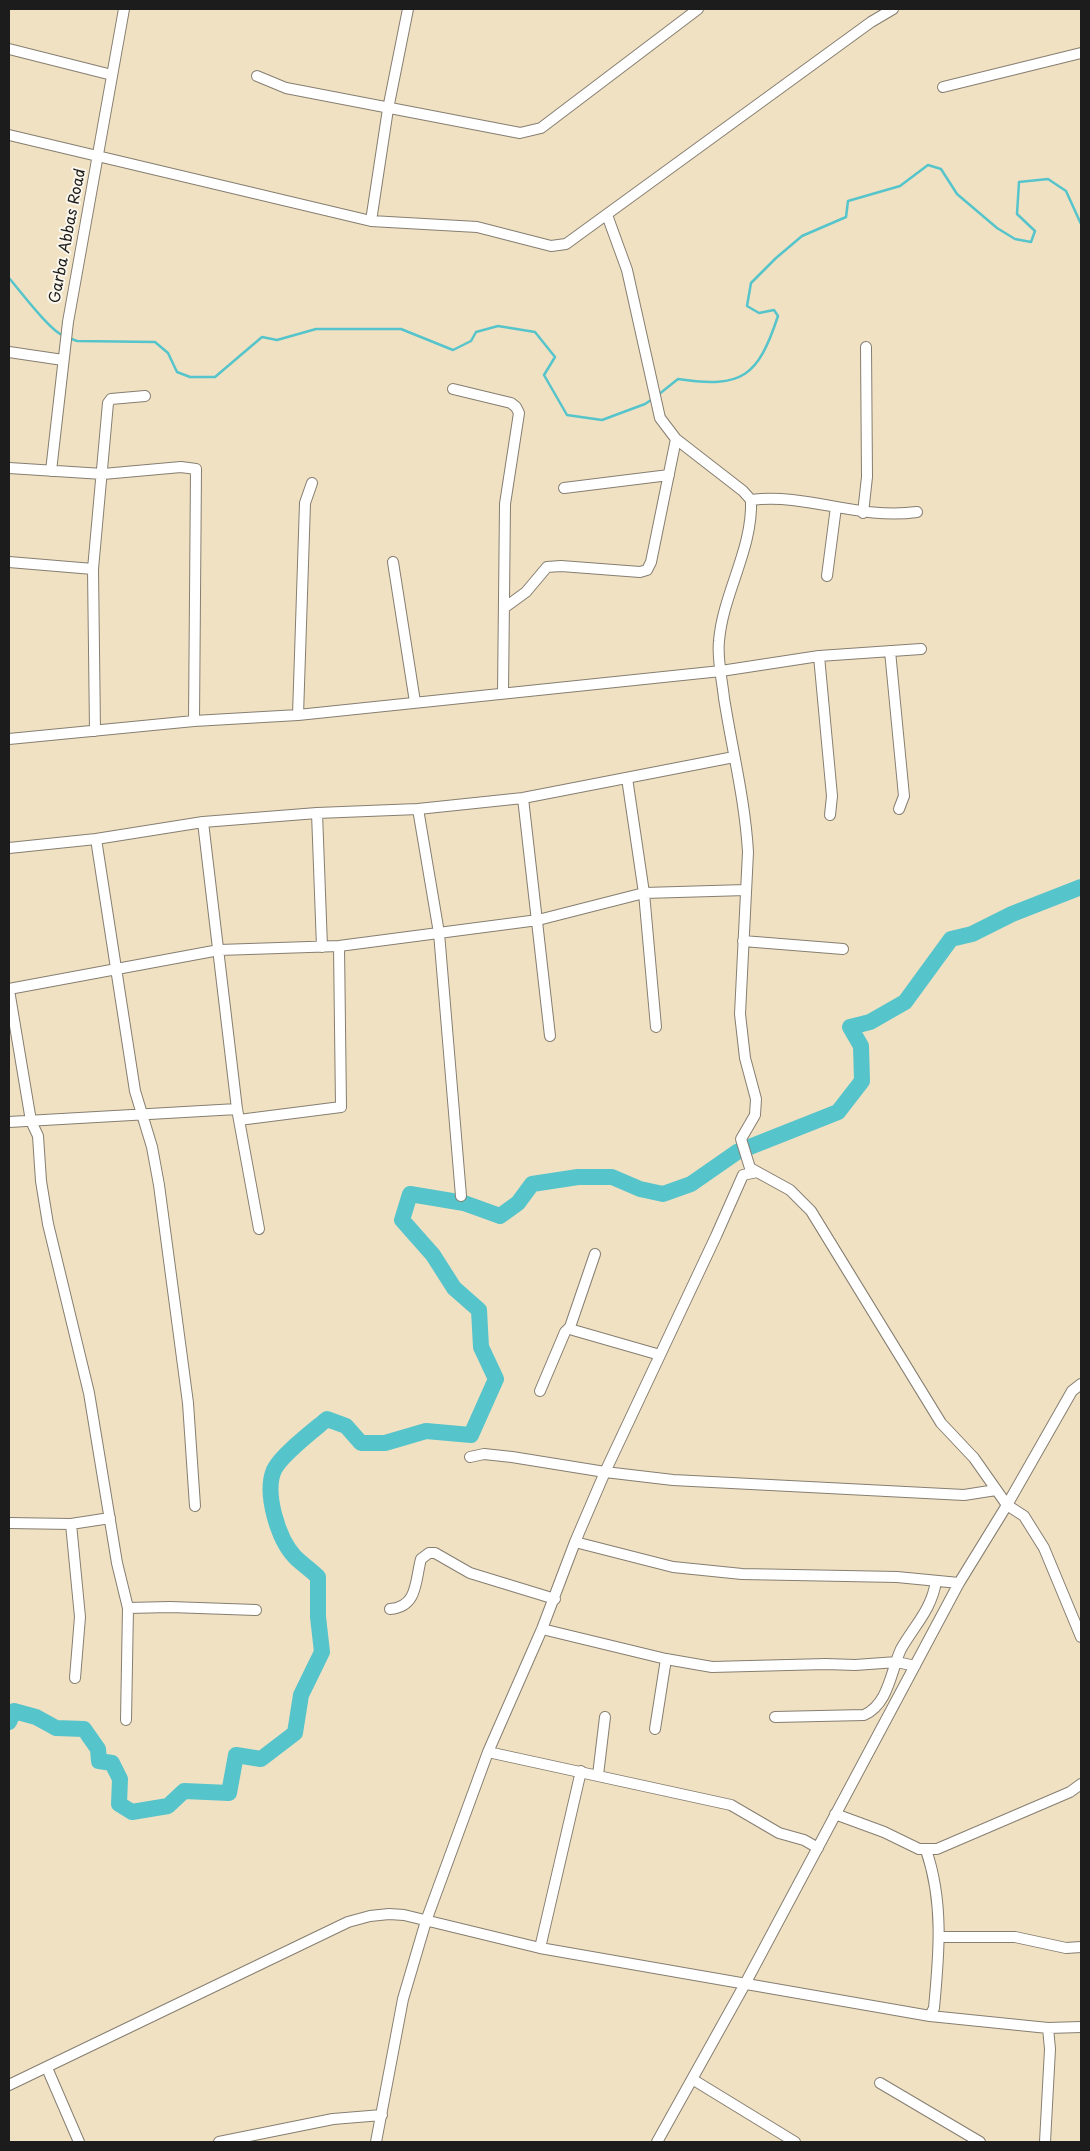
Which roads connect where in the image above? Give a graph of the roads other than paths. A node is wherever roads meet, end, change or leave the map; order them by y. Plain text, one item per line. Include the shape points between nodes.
1 (124, 9) edge
2 (408, 9) edge
3 (698, 9) edge
4 (893, 9) edge
5 (9, 49) edge
6 (1081, 53) edge
7 (112, 75) junction
8 (257, 76) dead end
9 (943, 87) dead end
10 (388, 108) junction
11 (9, 135) edge
12 (99, 156) junction
13 (607, 215) junction
14 (371, 221) junction
15 (866, 347) dead end
16 (9, 352) edge
17 (63, 360) junction
18 (453, 389) dead end
19 (145, 396) dead end
20 (676, 439) junction
21 (9, 468) edge
22 (51, 470) junction
23 (103, 474) junction
24 (669, 475) junction
25 (312, 483) dead end
26 (564, 488) dead end
27 (751, 500) junction
28 (836, 507) junction
29 (917, 512) dead end
30 (863, 513) junction
31 (9, 562) edge
32 (393, 562) dead end
33 (93, 569) junction
34 (827, 576) dead end
35 (504, 608) junction
36 (921, 649) dead end
37 (890, 651) junction
38 (819, 656) junction
39 (721, 671) junction
40 (503, 693) junction
41 (415, 702) junction
42 (298, 715) junction
43 (194, 722) junction
44 (94, 731) junction
45 (9, 739) edge
46 (734, 756) junction
47 (627, 778) junction
48 (523, 798) junction
49 (418, 809) junction
50 (899, 809) dead end
51 (317, 813) junction
52 (830, 815) dead end
53 (203, 822) junction
54 (96, 839) junction
55 (9, 848) edge
56 (746, 890) junction
57 (644, 893) junction
58 (538, 920) junction
59 (439, 933) junction
60 (743, 941) junction
61 (339, 946) junction
62 (322, 947) junction
63 (843, 949) dead end
64 (219, 950) junction
65 (116, 970) junction
66 (9, 989) edge
67 (656, 1027) dead end
68 (550, 1036) dead end
69 (236, 1109) junction
70 (142, 1113) junction
71 (238, 1120) junction
72 (31, 1121) junction
73 (9, 1122) edge
74 (753, 1170) junction
75 (461, 1196) dead end
76 (259, 1229) dead end
77 (595, 1254) dead end
78 (570, 1327) junction
79 (660, 1355) junction
80 (1081, 1384) edge
81 (540, 1391) dead end
82 (470, 1457) dead end
83 (606, 1472) junction
84 (996, 1490) junction
85 (1007, 1505) junction
86 (195, 1506) dead end
87 (110, 1518) junction
88 (9, 1523) edge
89 (71, 1524) junction
90 (575, 1542) junction
91 (936, 1581) junction
92 (959, 1583) junction
93 (554, 1599) junction
94 (128, 1608) junction
95 (256, 1610) dead end
96 (390, 1610) dead end
97 (542, 1629) junction
98 (1081, 1637) edge
99 (666, 1659) junction
100 (897, 1662) junction
101 (915, 1666) junction
102 (75, 1678) dead end
103 (605, 1717) dead end
104 (775, 1717) dead end
105 (126, 1720) dead end
106 (655, 1729) dead end
107 (488, 1752) junction
108 (581, 1771) junction
109 (598, 1775) junction
110 (1081, 1784) edge
111 (835, 1814) junction
112 (818, 1848) junction
113 (926, 1850) junction
114 (426, 1921) junction
115 (940, 1937) junction
116 (1081, 1947) edge
117 (540, 1948) junction
118 (745, 1984) junction
119 (930, 2016) junction
120 (1081, 2027) edge
121 (1048, 2028) junction
122 (47, 2068) junction
123 (692, 2080) junction
124 (880, 2083) dead end
125 (9, 2085) edge
126 (382, 2115) junction
127 (79, 2142) edge
128 (219, 2142) edge
129 (376, 2142) edge
130 (657, 2142) edge
131 (795, 2142) edge
132 (980, 2142) edge
133 (1044, 2142) edge

1 - 7 street, Garba Abbas Road
2 - 10 street
3 - 10 street via 541,128 520,133
4 - 13 street
5 - 7 street
6 - 9 street
7 - 12 street, Garba Abbas Road
8 - 10 street via 286,88
10 - 14 street
11 - 12 street
12 - 14 street
12 - 17 street, Garba Abbas Road
13 - 14 street via 566,244 551,246 477,227
13 - 20 street via 627,270 660,418
15 - 30 street via 867,477
16 - 17 street
17 - 22 street, Garba Abbas Road
18 - 35 street via 511,403 519,413 505,504
19 - 23 street via 120,396 108,403
20 - 24 street
20 - 27 street via 744,491
21 - 22 street
22 - 23 street
23 - 33 street
23 - 43 street via 181,467 196,469
24 - 26 street
24 - 35 street via 652,562 647,570 547,568 526,592
25 - 42 street via 306,503
27 - 28 street via 784,498
27 - 39 street via 746,541 726,603 719,642
28 - 30 street
28 - 34 street
29 - 30 street via 892,516
31 - 33 street
32 - 41 street
33 - 44 street
35 - 40 street
36 - 37 street
37 - 38 street
37 - 50 street via 904,796
38 - 39 street
38 - 52 street via 832,796
39 - 40 street
39 - 46 street
40 - 41 street
41 - 42 street
42 - 43 street
43 - 44 street
44 - 45 street
46 - 47 street
46 - 56 street via 747,830
47 - 48 street
47 - 57 street
48 - 49 street
48 - 58 street
49 - 51 street
49 - 59 street
51 - 53 street
51 - 62 street
53 - 54 street
53 - 64 street
54 - 55 street
54 - 65 street
56 - 57 street
56 - 60 street
57 - 58 street
57 - 67 street
58 - 59 street
58 - 68 street
59 - 61 street
59 - 75 street
60 - 63 street
60 - 74 street via 740,1014 745,1058 756,1100 755,1115 741,1139
61 - 62 street
61 - 71 street via 341,1107
62 - 64 street
64 - 65 street
64 - 69 street
65 - 66 street
65 - 70 street via 135,1091
66 - 72 street
69 - 70 street
69 - 71 street
70 - 72 street
70 - 86 street via 159,1185 188,1403
71 - 76 street
72 - 73 street
72 - 87 street via 38,1136 48,1224 90,1393
74 - 79 street via 743,1175
74 - 84 street via 790,1190 811,1211 941,1423 974,1458
77 - 78 street
78 - 79 street
78 - 81 street via 564,1332
79 - 83 street
80 - 85 street via 1072,1391
82 - 83 street via 484,1454 512,1457
83 - 84 street via 673,1480 964,1495
83 - 90 street
84 - 85 street
85 - 92 street
85 - 98 street via 1024,1516 1044,1548
87 - 89 street
87 - 94 street
88 - 89 street
89 - 102 street via 80,1617
90 - 91 street via 673,1567 742,1574 897,1577
90 - 93 street
91 - 92 street
91 - 100 street via 931,1603 901,1650
92 - 101 street
93 - 96 street via 470,1573 435,1553 429,1553 421,1559 411,1601
93 - 97 street
94 - 95 street
94 - 105 street
97 - 99 street
97 - 107 street
99 - 100 street via 726,1668
99 - 106 street
100 - 101 street
100 - 104 street via 892,1680 872,1711 864,1715
101 - 111 street
103 - 109 street
107 - 108 street
107 - 114 street
108 - 109 street
108 - 117 street
109 - 112 street via 731,1805 779,1833
110 - 113 street via 1070,1792 937,1849
111 - 112 street
111 - 113 street
112 - 118 street
113 - 115 street via 937,1902
114 - 117 street
114 - 122 street via 389,1914 348,1922
114 - 126 street via 403,1999
115 - 116 street via 1015,1937 1066,1948
115 - 119 street via 934,2008
117 - 118 street
118 - 119 street
118 - 123 street
119 - 121 street
120 - 121 street
121 - 133 street via 1050,2049
122 - 125 street
122 - 127 street
123 - 130 street
123 - 131 street
124 - 132 street
126 - 128 street via 333,2119
126 - 129 street

